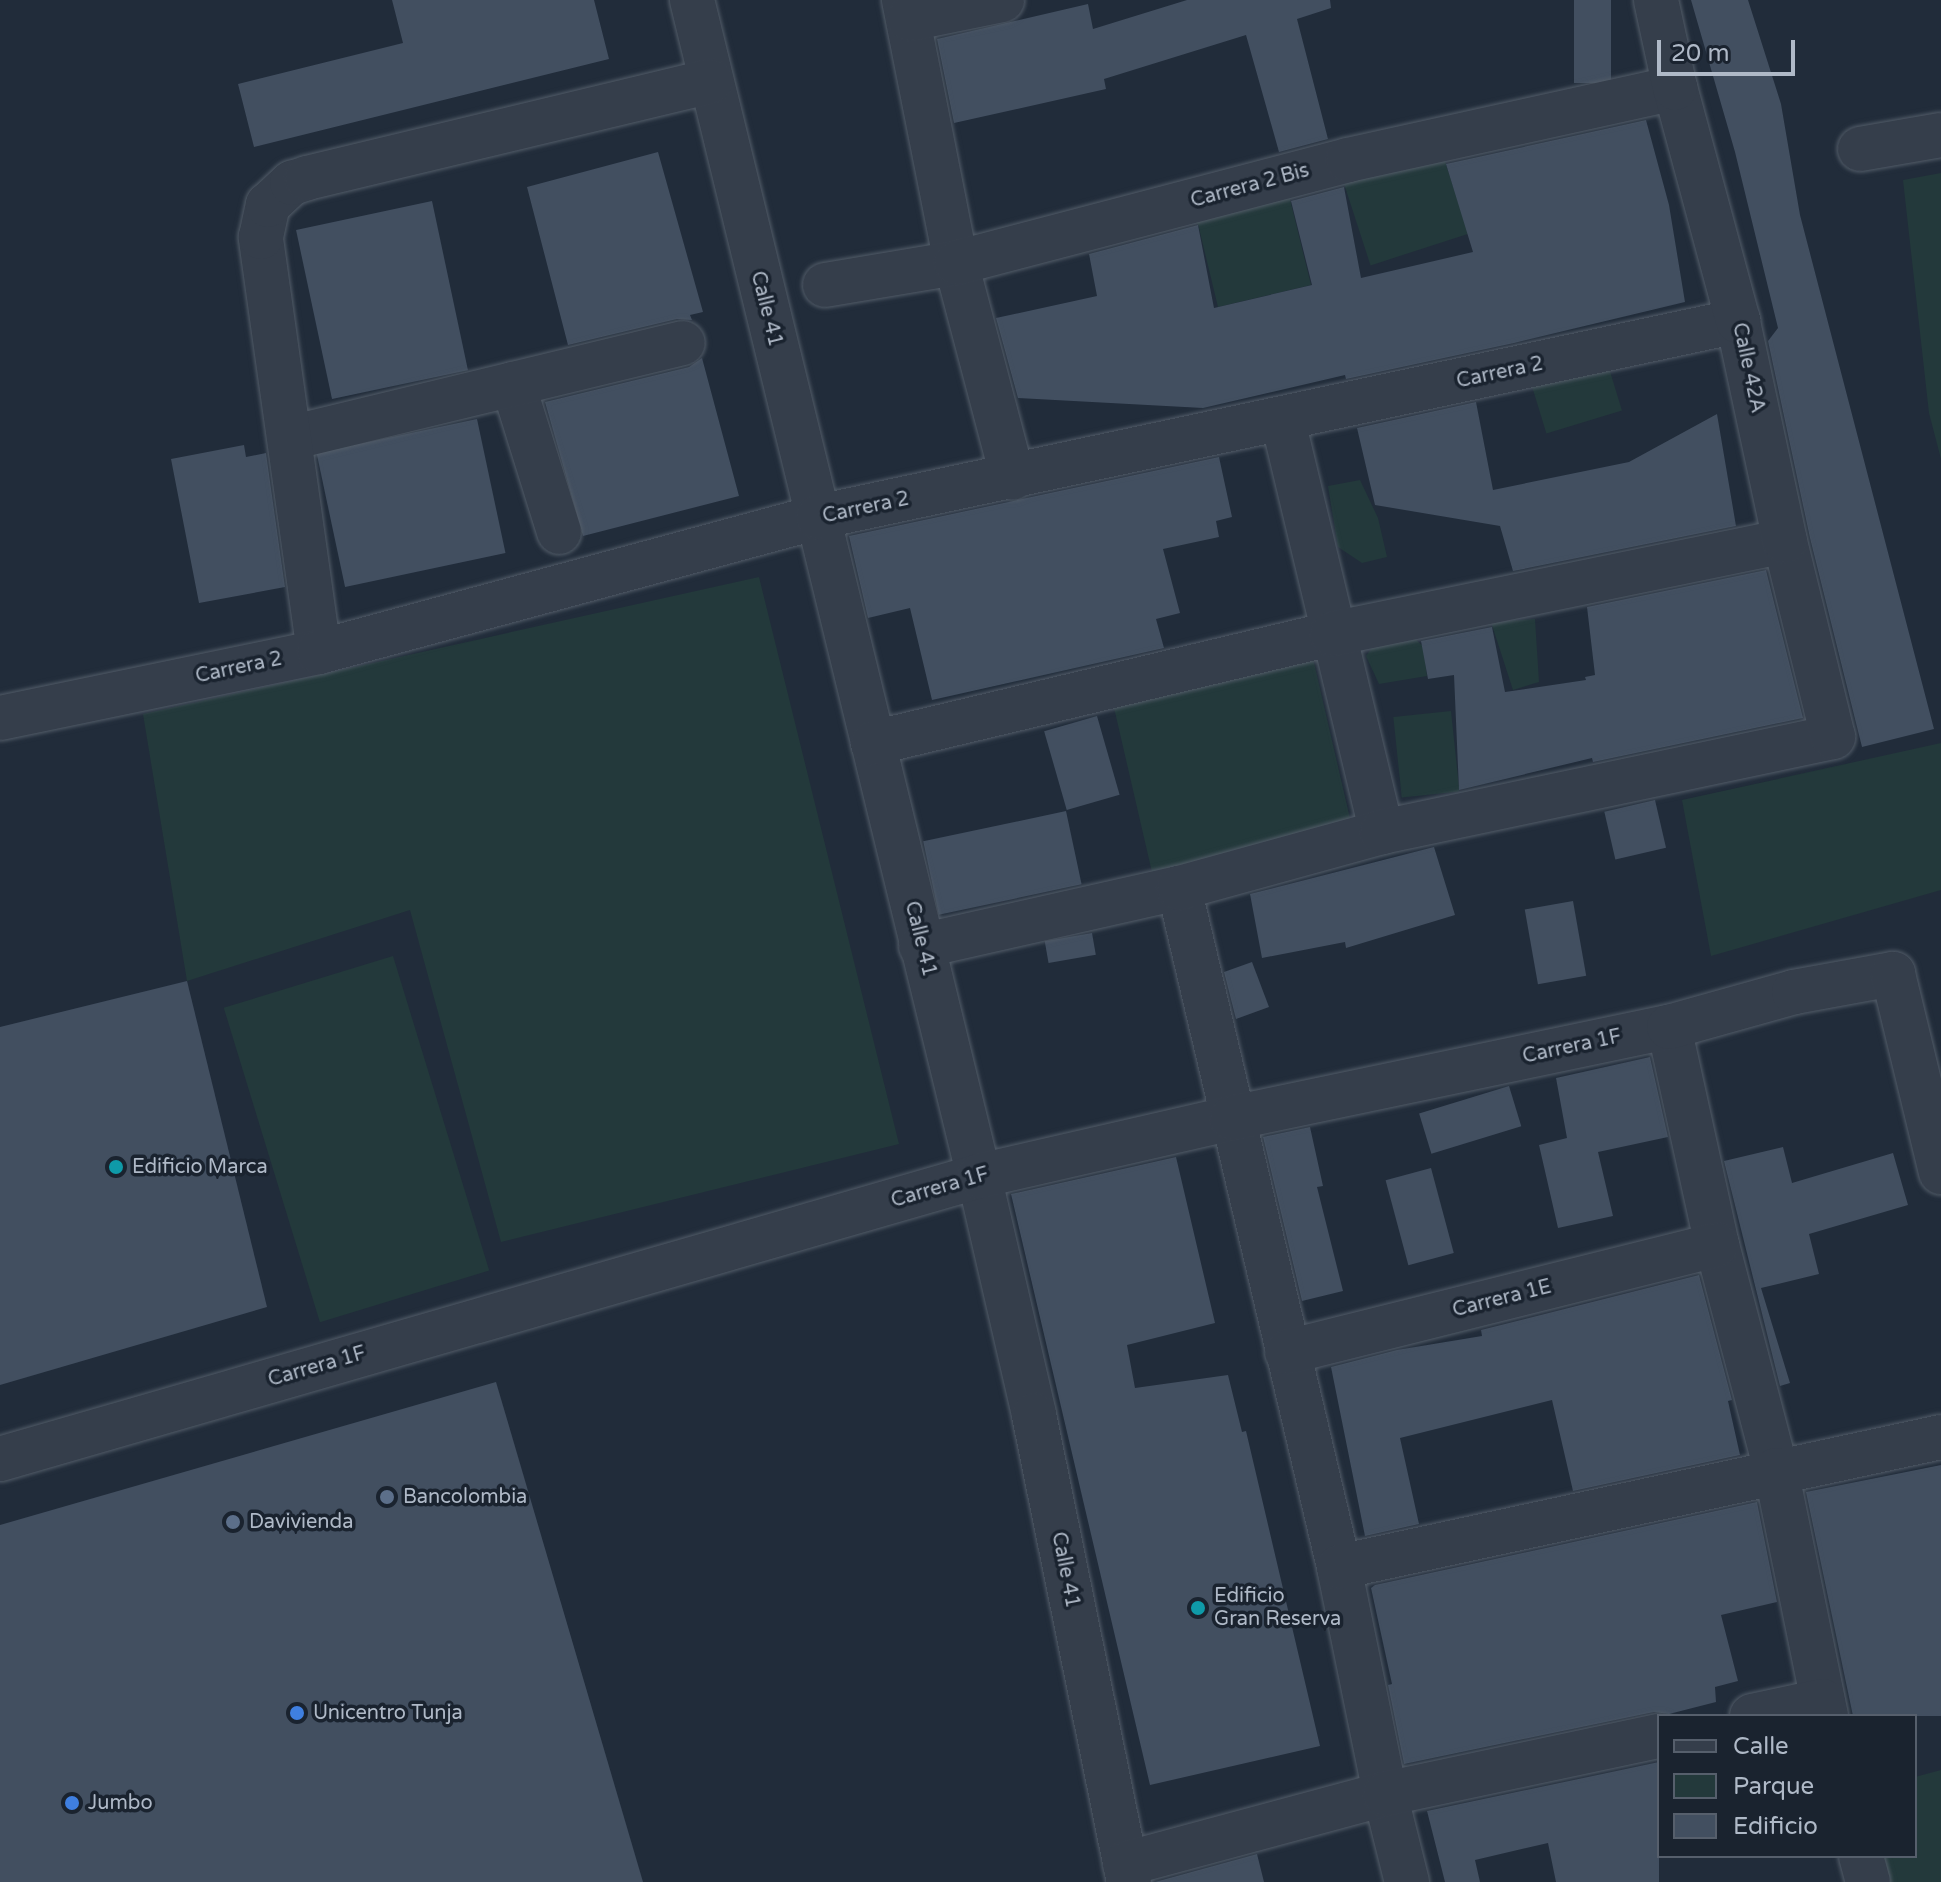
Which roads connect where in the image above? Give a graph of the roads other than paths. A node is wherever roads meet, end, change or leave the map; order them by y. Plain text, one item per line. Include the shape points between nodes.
1 (692, 0) edge
2 (1002, 0) edge
3 (1656, 0) edge
4 (907, 9) edge
5 (710, 81) junction
6 (1675, 88) junction
7 (1941, 135) edge
8 (1860, 149) dead end
9 (956, 263) junction
10 (825, 285) dead end
11 (1738, 321) junction
12 (683, 343) dead end
13 (513, 384) junction
14 (1283, 421) junction
15 (290, 438) junction
16 (1013, 478) junction
17 (818, 517) junction
18 (559, 532) dead end
19 (1785, 541) junction
20 (1332, 634) junction
21 (319, 652) junction
22 (0, 718) edge
23 (873, 743) junction
24 (1382, 832) junction
25 (1179, 888) junction
26 (921, 946) junction
27 (1669, 1027) junction
28 (1232, 1118) junction
29 (1941, 1172) edge
30 (979, 1176) junction
31 (1717, 1245) junction
32 (1287, 1352) junction
33 (1941, 1437) edge
34 (0, 1459) edge
35 (1776, 1470) junction
36 (1339, 1567) junction
37 (1824, 1709) edge
38 (1773, 1714) edge
39 (1657, 1736) edge
40 (1385, 1794) junction
41 (1862, 1858) edge
42 (1127, 1873) edge
43 (1407, 1882) edge
44 (1868, 1882) edge

1 - 5 street, Calle 41
2 - 4 street
3 - 6 street, Calle 42A
4 - 9 street
5 - 15 street via 307,178 278,192 262,220 261,237
5 - 17 street, Calle 41
6 - 9 street, Carrera 2 Bis via 1348,160
6 - 11 street, Calle 42A
7 - 8 street
9 - 10 street, Carrera 2 Bis
9 - 16 street
11 - 14 street, Carrera 2
11 - 19 street, Calle 42A
12 - 13 street
13 - 15 street
13 - 18 street
14 - 16 street, Carrera 2
14 - 20 street
15 - 21 street
16 - 17 street, Carrera 2
17 - 21 street, Carrera 2
17 - 23 street, Calle 41
19 - 20 street
19 - 24 street, Calle 42A via 1833,737
20 - 23 street
20 - 24 street
21 - 22 street, Carrera 2
23 - 26 street, Calle 41
24 - 25 street
25 - 26 street
25 - 28 street
26 - 30 street, Calle 41
27 - 28 street, Carrera 1F
27 - 29 street, Carrera 1F via 1794,992 1893,974
27 - 31 street
28 - 30 street, Carrera 1F
28 - 32 street
30 - 34 street, Carrera 1F
30 - 42 street, Calle 41 via 1034,1415
31 - 32 street, Carrera 1E
31 - 35 street
32 - 36 street
33 - 35 street
35 - 36 street
35 - 37 street
36 - 40 street
37 - 38 street
39 - 40 street
40 - 42 street
40 - 43 street
41 - 44 street

